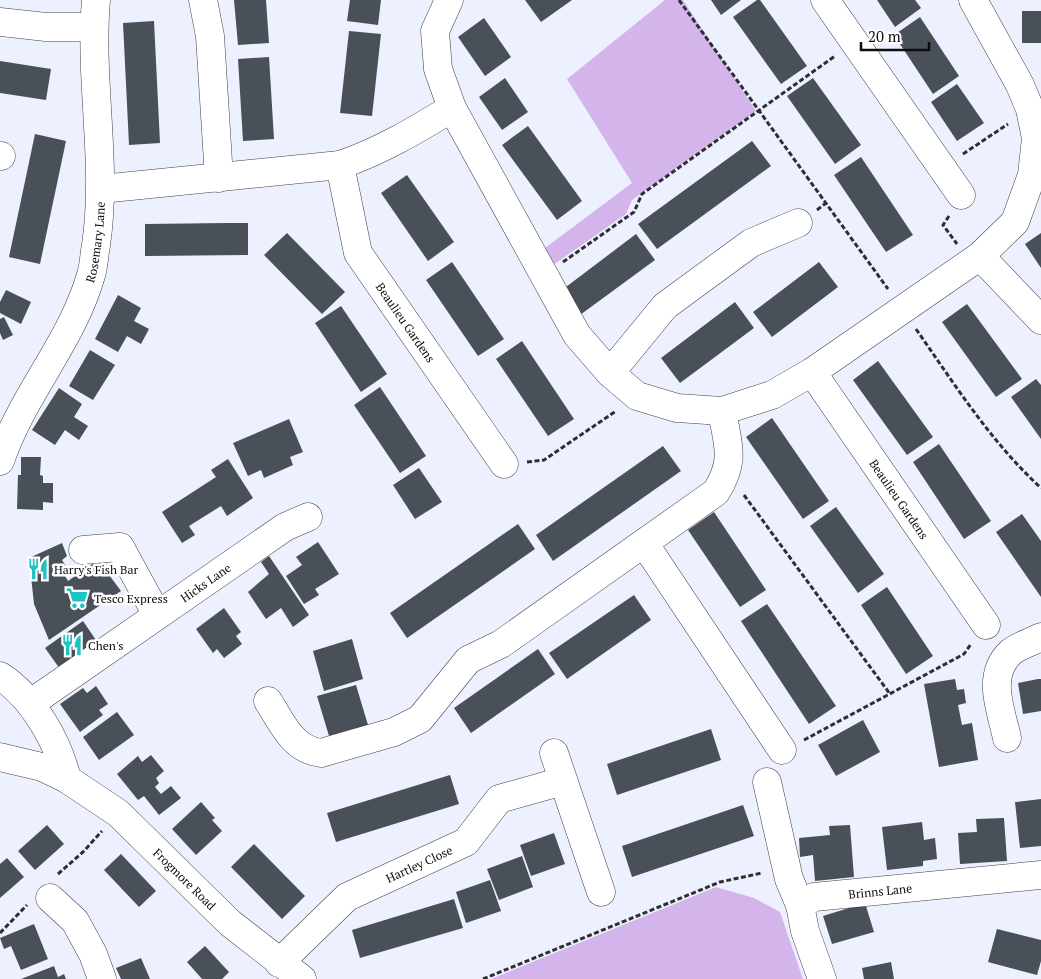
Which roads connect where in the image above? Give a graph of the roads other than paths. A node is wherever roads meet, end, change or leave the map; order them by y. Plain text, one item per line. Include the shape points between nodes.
1 (96, 0) edge
2 (203, 0) edge
3 (449, 0) edge
4 (825, 0) edge
5 (973, 0) edge
6 (0, 22) edge
7 (93, 27) junction
8 (452, 108) junction
9 (340, 165) junction
10 (1037, 176) edge
11 (219, 178) junction
12 (101, 189) junction
13 (961, 196) road end
14 (798, 223) dead end
15 (976, 259) junction
16 (1041, 320) edge
17 (610, 372) junction
18 (812, 372) junction
19 (722, 411) junction
20 (0, 461) edge
21 (504, 464) road end
22 (308, 517) dead end
23 (644, 543) junction
24 (83, 550) dead end
25 (157, 615) junction
26 (986, 625) road end
27 (1041, 637) edge
28 (0, 676) edge
29 (268, 701) dead end
30 (31, 703) junction
31 (1006, 738) dead end
32 (782, 750) road end
33 (554, 753) dead end
34 (0, 757) edge
35 (67, 779) junction
36 (563, 781) junction
37 (767, 782) dead end
38 (1041, 875) edge
39 (601, 892) dead end
40 (44, 894) road end
41 (800, 905) junction
42 (279, 963) junction
43 (102, 979) edge
44 (302, 979) edge
45 (822, 979) edge

1 - 7 street, Rosemary Lane
2 - 11 street via 210,36
3 - 8 street via 435,31 438,69
4 - 13 street
5 - 10 street via 1030,109 1036,138
6 - 7 street via 46,27
7 - 12 street, Rosemary Lane
8 - 9 street via 402,139
8 - 17 street via 577,335
9 - 11 street
9 - 21 street, Beaulieu Gardens via 358,253
10 - 15 street via 1015,222
11 - 12 street
12 - 20 street, Rosemary Lane via 100,221 91,275 68,333 24,407
14 - 17 street via 751,242 665,306
15 - 16 street
15 - 18 street
17 - 19 street via 637,396 678,408
18 - 19 street via 772,395
18 - 26 street, Beaulieu Gardens
19 - 23 street via 730,462 726,476 716,492
22 - 25 street, Hicks Lane via 285,527
23 - 29 street via 501,644 468,660 420,719 394,732 321,752 311,751 296,743
23 - 32 street
24 - 25 street via 120,547
25 - 30 street, Hicks Lane
27 - 31 street via 1011,652 998,669 996,686
28 - 30 street
30 - 35 street via 62,760
33 - 36 street
34 - 35 street, Frogmore Road via 42,767
35 - 42 street, Frogmore Road via 118,813 230,923
36 - 39 street
36 - 42 street, Hartley Close via 499,800 466,842 347,897
37 - 41 street via 787,868
38 - 41 street, Brinns Lane via 814,896
40 - 43 street via 74,921 93,954
41 - 45 street via 805,931
42 - 44 street, Frogmore Road

